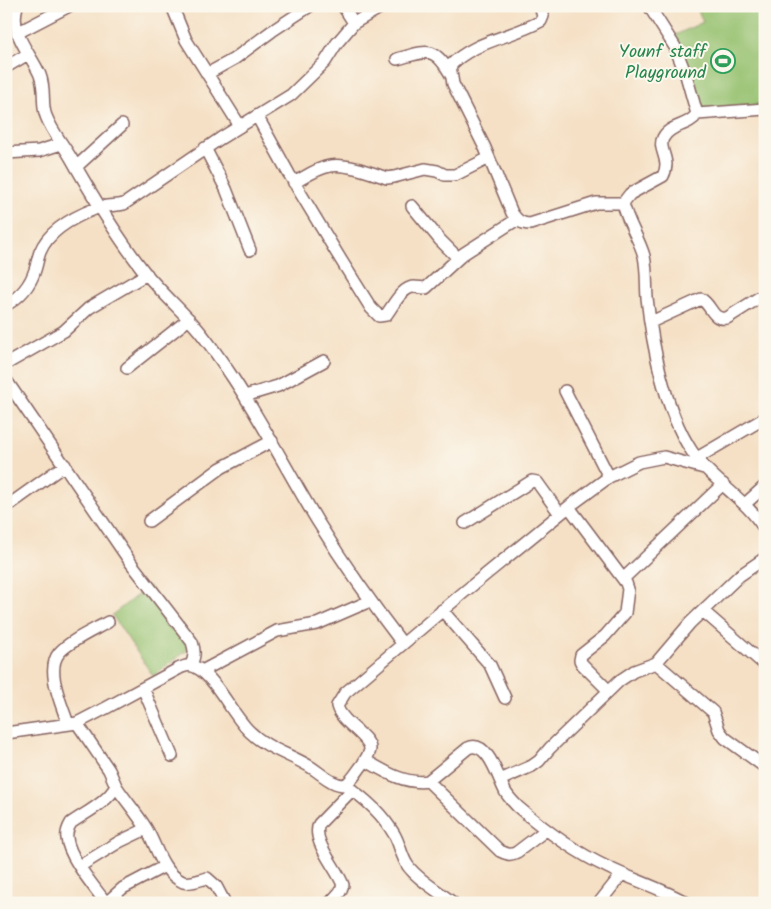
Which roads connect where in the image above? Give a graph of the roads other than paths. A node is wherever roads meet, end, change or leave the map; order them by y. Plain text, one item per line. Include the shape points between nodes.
1 (17, 6) edge
2 (69, 6) edge
3 (172, 6) edge
4 (310, 6) edge
5 (343, 6) edge
6 (384, 6) edge
7 (540, 6) edge
8 (649, 6) edge
9 (354, 23) junction
10 (17, 33) junction
11 (28, 54) junction
12 (397, 59) dead end
13 (6, 67) edge
14 (206, 74) junction
15 (451, 75) junction
16 (765, 109) edge
17 (697, 114) junction
18 (257, 116) junction
19 (122, 125) dead end
20 (240, 126) junction
21 (61, 144) junction
22 (205, 148) junction
23 (6, 153) edge
24 (489, 158) junction
25 (76, 167) junction
26 (294, 183) junction
27 (623, 203) junction
28 (412, 206) dead end
29 (99, 207) junction
30 (516, 220) junction
31 (250, 250) dead end
32 (458, 258) junction
33 (147, 274) junction
34 (765, 294) edge
35 (6, 305) edge
36 (189, 319) junction
37 (651, 322) junction
38 (324, 361) dead end
39 (6, 364) edge
40 (127, 368) dead end
41 (6, 380) edge
42 (565, 391) dead end
43 (245, 396) junction
44 (765, 418) edge
45 (272, 441) junction
46 (697, 458) junction
47 (65, 465) junction
48 (704, 468) junction
49 (609, 477) junction
50 (723, 484) junction
51 (765, 486) edge
52 (745, 504) junction
53 (6, 507) edge
54 (564, 510) junction
55 (149, 521) dead end
56 (465, 523) dead end
57 (765, 530) edge
58 (765, 558) edge
59 (623, 578) junction
60 (370, 601) junction
61 (442, 610) junction
62 (703, 611) junction
63 (108, 622) dead end
64 (402, 643) junction
65 (656, 663) junction
66 (191, 665) junction
67 (765, 665) edge
68 (202, 671) junction
69 (143, 688) junction
70 (608, 690) junction
71 (505, 698) dead end
72 (72, 723) junction
73 (6, 733) edge
74 (172, 756) dead end
75 (365, 760) junction
76 (765, 767) edge
77 (500, 780) junction
78 (428, 781) junction
79 (116, 786) junction
80 (348, 787) junction
81 (146, 829) junction
82 (546, 830) junction
83 (80, 866) junction
84 (165, 866) junction
85 (622, 874) junction
86 (106, 903) edge
87 (225, 903) edge
88 (330, 903) edge
89 (453, 903) edge
90 (599, 903) edge
91 (687, 903) edge

1 - 10 street via 14,20
2 - 10 street
3 - 14 street via 186,40
4 - 14 street via 234,59
5 - 9 street
6 - 9 street
7 - 15 street via 541,21 457,59 450,66
8 - 17 street via 676,47
9 - 18 street via 309,78 291,95
10 - 11 street
11 - 13 street
11 - 21 street via 41,78 46,117
12 - 15 street via 422,53 434,54
14 - 20 street
15 - 24 street
16 - 17 street
17 - 27 street via 662,139 667,164 663,176 630,194
18 - 20 street
18 - 26 street
19 - 25 street
20 - 22 street
21 - 23 street via 39,151
21 - 25 street
22 - 29 street via 124,204
22 - 31 street via 226,189
24 - 26 street via 451,175 425,169 387,178 332,166
24 - 30 street
25 - 29 street
26 - 32 street via 371,308 380,316 386,315 401,293 413,286 426,288
27 - 30 street via 596,203 530,224
27 - 37 street via 643,255
28 - 32 street
29 - 33 street
29 - 35 street via 60,227 50,236 40,251 27,288
30 - 32 street
33 - 36 street
33 - 39 street via 89,308 64,331
34 - 37 street via 727,318 716,318 701,299
36 - 40 street
36 - 43 street
37 - 46 street via 662,380 678,426
38 - 43 street via 278,386
41 - 47 street
42 - 49 street
43 - 45 street
44 - 46 street
45 - 55 street via 221,468
45 - 60 street
46 - 48 street
47 - 53 street
47 - 66 street via 131,563 192,642 195,650
48 - 49 street via 664,457 639,462
48 - 50 street
49 - 54 street
50 - 52 street
50 - 59 street
51 - 52 street
52 - 57 street
54 - 56 street via 537,482 532,481
54 - 59 street
54 - 61 street
58 - 62 street via 739,576
59 - 70 street via 628,589 625,613 605,636 585,650 580,660
60 - 64 street
60 - 68 street via 317,624 277,631
61 - 64 street
61 - 71 street via 490,665
62 - 65 street
62 - 67 street
63 - 72 street via 67,646 54,663 54,679
64 - 75 street via 346,693 337,706 343,719 370,746
65 - 70 street via 634,671
65 - 76 street via 713,712 724,738
66 - 68 street
66 - 69 street
68 - 80 street via 261,742 309,766 334,783
69 - 72 street
69 - 74 street
70 - 77 street via 539,761
72 - 73 street
72 - 79 street via 109,770
75 - 78 street via 410,782
75 - 80 street
77 - 78 street via 489,757 477,746 472,746
77 - 82 street via 515,804
78 - 82 street via 507,855 517,852
79 - 81 street
79 - 83 street via 68,829 66,837
80 - 88 street via 317,829 318,838 344,885
80 - 89 street via 390,829 414,872
81 - 83 street
81 - 84 street
82 - 85 street
83 - 86 street
84 - 86 street via 123,888
84 - 87 street via 184,882 207,878
85 - 90 street
85 - 91 street via 667,891

